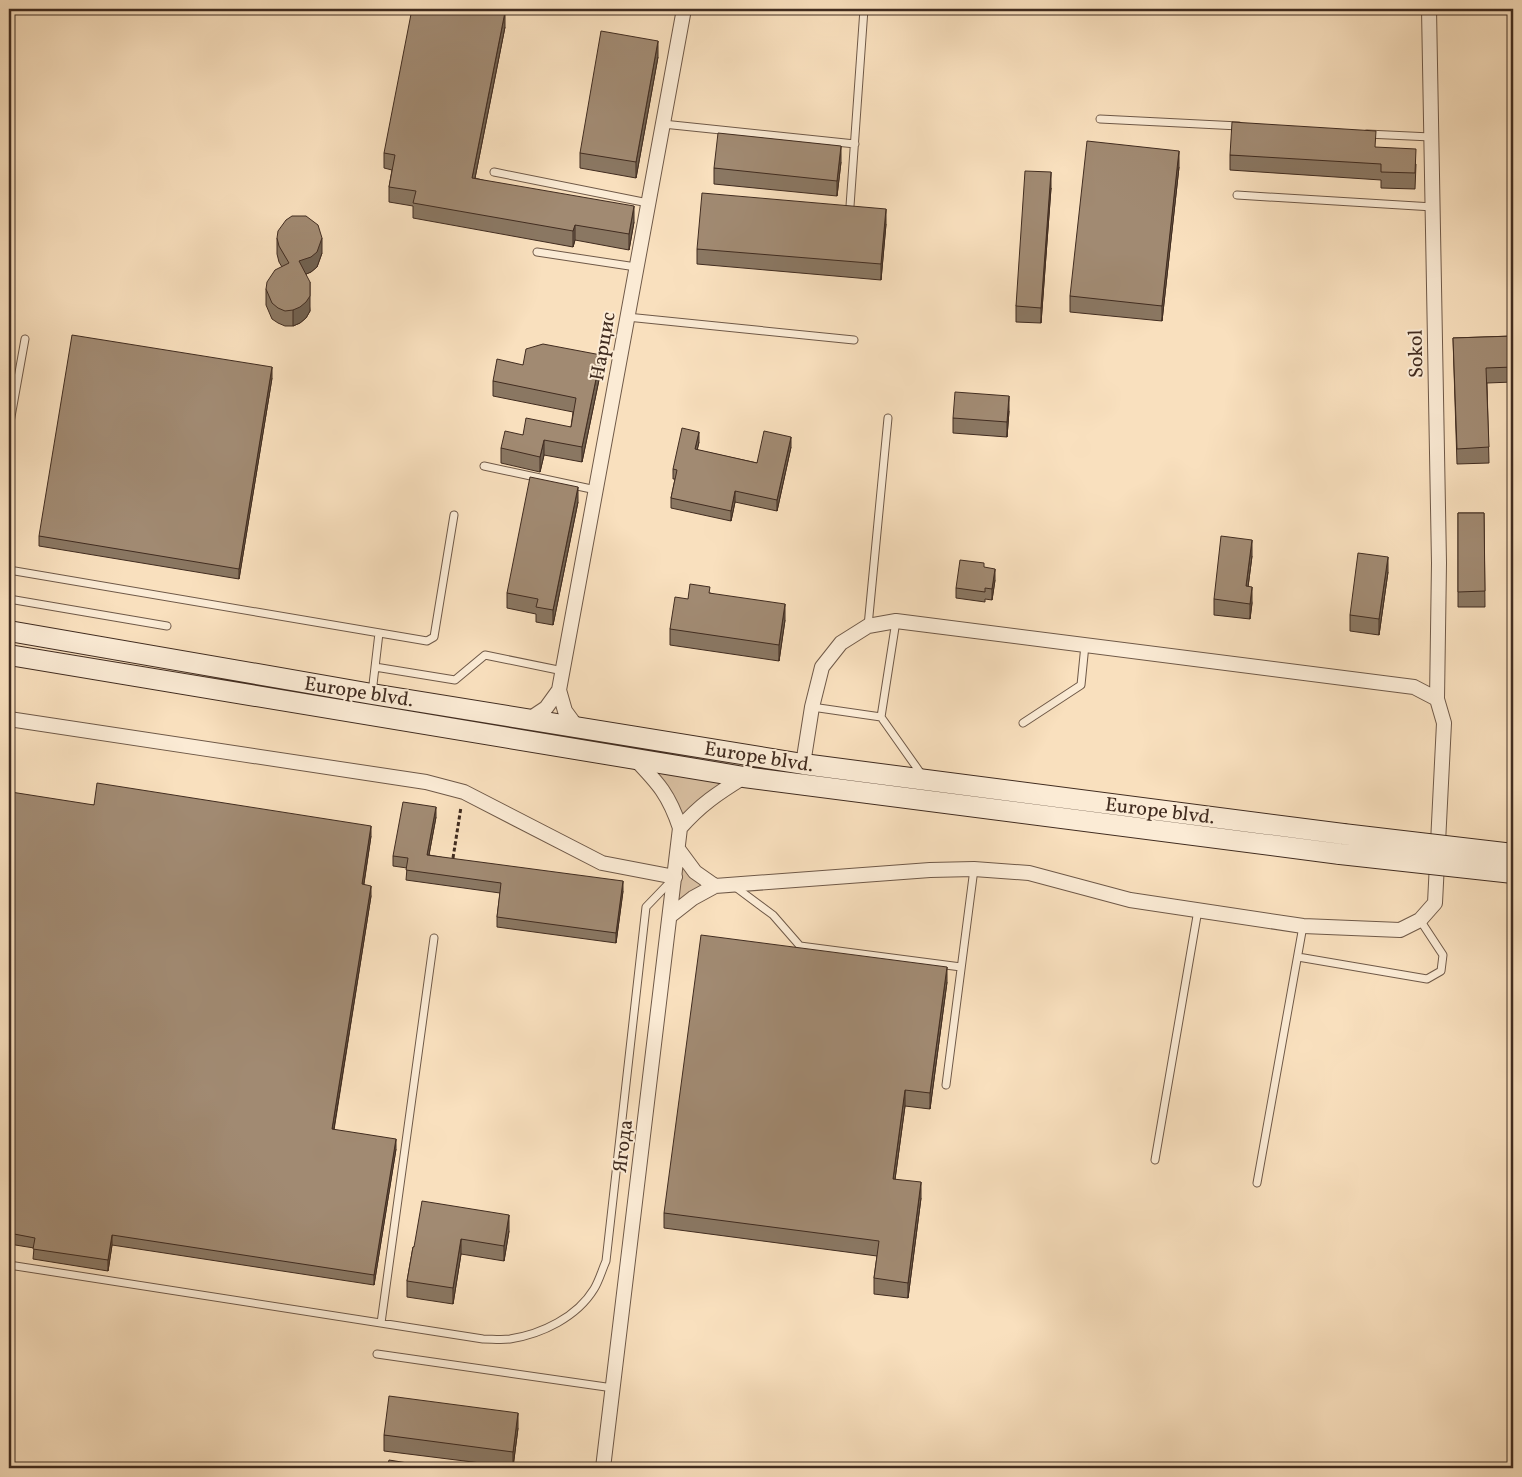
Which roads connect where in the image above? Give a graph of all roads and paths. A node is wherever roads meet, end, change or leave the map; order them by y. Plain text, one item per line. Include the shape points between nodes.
1 (684, 9) edge
2 (864, 9) edge
3 (1429, 9) edge
4 (1100, 119) dead end
5 (663, 124) junction
6 (1247, 127) edge
7 (1354, 133) edge
8 (1431, 137) junction
9 (855, 144) junction
10 (494, 172) dead end
11 (1237, 195) dead end
12 (648, 203) junction
13 (850, 206) edge
14 (1433, 207) junction
15 (537, 252) dead end
16 (636, 267) junction
17 (627, 317) junction
18 (25, 339) dead end
19 (854, 340) dead end
20 (888, 418) dead end
21 (9, 428) edge
22 (484, 466) dead end
23 (596, 490) junction
24 (454, 514) dead end
25 (9, 570) edge
26 (9, 600) edge
27 (896, 621) junction
28 (167, 626) dead end
29 (868, 626) junction
30 (9, 631) edge
31 (379, 633) junction
32 (1085, 645) junction
33 (9, 655) edge
34 (375, 667) junction
35 (562, 671) junction
36 (559, 690) junction
37 (372, 694) junction
38 (1437, 699) junction
39 (812, 707) junction
40 (881, 717) junction
41 (531, 718) junction
42 (9, 719) edge
43 (1023, 722) dead end
44 (576, 726) junction
45 (635, 759) junction
46 (803, 764) junction
47 (744, 777) junction
48 (925, 780) junction
49 (464, 792) junction
50 (680, 828) junction
51 (678, 849) junction
52 (1513, 854) edge
53 (453, 858) edge
54 (974, 869) junction
55 (1513, 874) edge
56 (675, 877) junction
57 (733, 885) junction
58 (715, 886) junction
59 (1198, 910) junction
60 (670, 916) junction
61 (1420, 920) junction
62 (1303, 926) junction
63 (434, 938) dead end
64 (1298, 957) junction
65 (961, 967) junction
66 (946, 1085) dead end
67 (1155, 1160) dead end
68 (1257, 1183) dead end
69 (9, 1265) edge
70 (381, 1323) junction
71 (378, 1354) dead end
72 (613, 1388) junction
73 (603, 1468) edge

1 - 5 street, Нарцис
2 - 9 lane
3 - 8 street, Sokol
4 - 6 lane
5 - 9 lane
5 - 12 street, Нарцис
7 - 8 lane
8 - 14 street, Sokol
9 - 13 lane
10 - 12 lane
11 - 14 lane
12 - 16 street, Нарцис
14 - 38 street, Sokol via 1439,563
15 - 16 lane
16 - 17 street, Нарцис
17 - 19 lane
17 - 23 street, Нарцис
18 - 21 lane
20 - 29 lane
22 - 23 lane
23 - 35 street, Нарцис
24 - 31 lane via 434,637 428,641
25 - 31 lane
26 - 28 lane
27 - 29 street
27 - 32 street
27 - 40 lane
29 - 39 street via 841,643 822,667
30 - 37 main road, Europe blvd.
31 - 34 lane
32 - 38 street via 1414,687
32 - 43 lane via 1081,685
33 - 45 main road, Europe blvd.
34 - 35 lane via 455,680 485,655
34 - 37 lane
35 - 36 street, Нарцис
36 - 41 street via 546,708
36 - 44 street via 565,711
37 - 41 main road, Europe blvd.
38 - 61 street, Sokol via 1444,723 1434,903
39 - 40 lane
39 - 46 street
40 - 48 lane
41 - 44 main road, Europe blvd.
42 - 49 street via 426,782
44 - 46 main road, Europe blvd.
45 - 47 main road, Europe blvd.
45 - 50 street via 658,783
46 - 48 main road, Europe blvd.
47 - 50 street via 712,797
47 - 55 main road, Europe blvd., bridge
48 - 52 main road, Europe blvd., bridge
49 - 53 path
49 - 56 street via 602,863
50 - 51 street, Ягода
51 - 56 street, Ягода
51 - 58 street via 695,872
54 - 57 street
54 - 59 street via 1029,873 1130,900
54 - 65 lane
56 - 60 street, Ягода
56 - 70 lane via 646,907 606,1261 594,1290 559,1322 510,1339 483,1339
57 - 58 street
57 - 65 lane via 773,915 800,946
58 - 60 street
59 - 62 street
59 - 67 lane
60 - 72 street, Ягода
61 - 62 street via 1400,930
61 - 64 lane via 1443,955 1441,971 1427,979
62 - 64 lane
63 - 70 lane
64 - 68 lane
65 - 66 lane
69 - 70 lane
71 - 72 lane
72 - 73 street, Ягода

